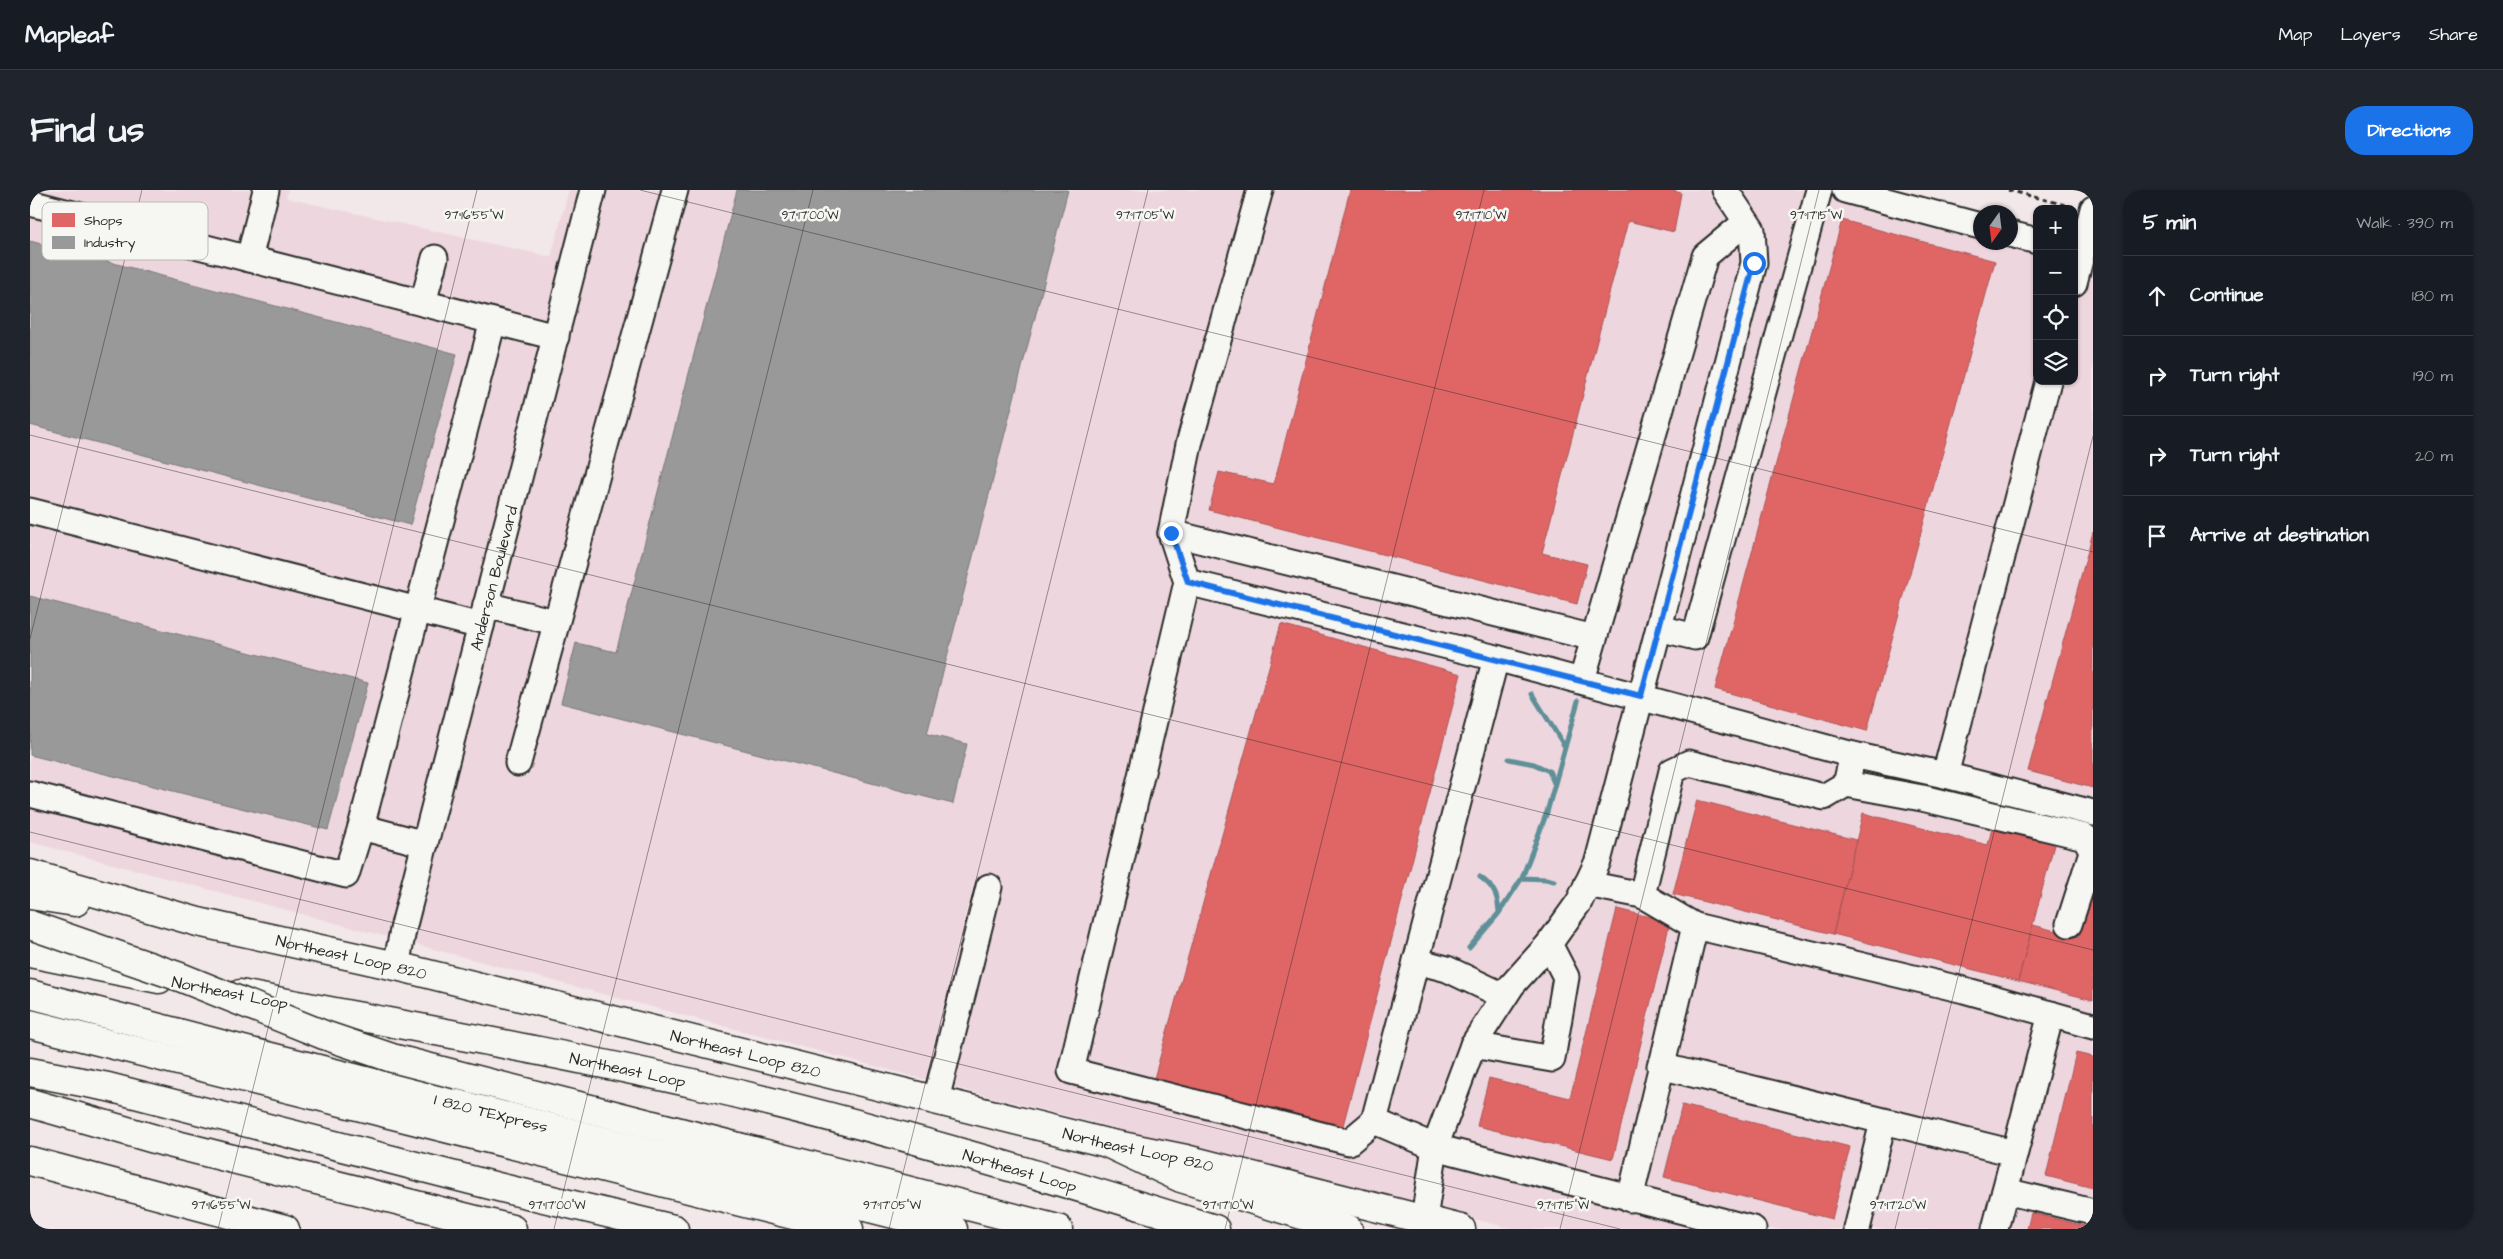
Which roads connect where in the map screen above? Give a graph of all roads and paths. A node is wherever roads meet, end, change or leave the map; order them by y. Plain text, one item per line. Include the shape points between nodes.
1 (266, 190) edge
2 (593, 190) edge
3 (675, 190) edge
4 (1260, 190) edge
5 (1726, 190) edge
6 (1819, 190) edge
7 (1845, 190) edge
8 (2008, 190) edge
9 (2093, 211) edge
10 (1746, 222) junction
11 (1973, 224) edge
12 (2018, 236) edge
13 (2033, 240) edge
14 (208, 249) edge
15 (2083, 253) edge
16 (435, 258) dead end
17 (249, 259) junction
18 (2078, 270) edge
19 (423, 303) junction
20 (493, 321) junction
21 (556, 337) junction
22 (2047, 385) edge
23 (30, 511) edge
24 (1171, 533) junction
25 (1188, 582) junction
26 (418, 609) junction
27 (484, 616) junction
28 (555, 622) junction
29 (1659, 628) junction
30 (1594, 638) junction
31 (1496, 658) junction
32 (1582, 680) junction
33 (1641, 696) junction
34 (1853, 755) junction
35 (518, 763) dead end
36 (1937, 773) junction
37 (1846, 784) junction
38 (30, 794) edge
39 (1922, 798) junction
40 (2093, 813) edge
41 (361, 827) junction
42 (425, 844) junction
43 (2092, 852) edge
44 (30, 874) edge
45 (1587, 884) junction
46 (989, 887) dead end
47 (30, 895) edge
48 (1642, 895) junction
49 (198, 922) junction
50 (30, 924) edge
51 (2069, 924) dead end
52 (1695, 926) junction
53 (1549, 944) junction
54 (30, 953) edge
55 (1416, 961) junction
56 (396, 966) junction
57 (30, 994) edge
58 (1504, 996) junction
59 (2051, 1014) junction
60 (30, 1024) edge
61 (2093, 1026) edge
62 (1473, 1045) junction
63 (1660, 1066) junction
64 (30, 1072) edge
65 (936, 1100) junction
66 (30, 1103) edge
67 (1374, 1121) junction
68 (1883, 1122) junction
69 (1107, 1143) junction
70 (1435, 1147) junction
71 (2014, 1153) junction
72 (30, 1161) edge
73 (2005, 1191) junction
74 (1630, 1199) junction
75 (2093, 1212) edge
76 (1424, 1219) junction
77 (1690, 1221) edge
78 (285, 1229) edge
79 (512, 1229) edge
80 (674, 1229) edge
81 (849, 1229) edge
82 (953, 1229) edge
83 (1058, 1229) edge
84 (1215, 1229) edge
85 (1348, 1229) edge
86 (1461, 1229) edge
87 (1753, 1229) edge
88 (1857, 1229) edge
89 (1995, 1229) edge

1 - 17 street
2 - 21 street, Anderson Boulevard
3 - 28 street
4 - 24 street via 1188,444
5 - 10 street
6 - 29 street via 1695,637
7 - 11 street
8 - 9 path
9 - 15 street
10 - 29 street via 1752,230 1754,263
10 - 30 street via 1705,256
12 - 13 street
14 - 17 street
15 - 18 street
16 - 19 street
17 - 19 street
19 - 20 street
20 - 21 street
20 - 26 street
21 - 27 street, Anderson Boulevard
22 - 36 street
23 - 26 street
24 - 25 street
24 - 30 street
25 - 31 street
25 - 67 street via 1071,1071 1349,1142
26 - 27 street
26 - 41 street
27 - 28 street
27 - 42 street, Anderson Boulevard
28 - 35 street
29 - 33 street
30 - 32 street
31 - 32 street
31 - 55 street
32 - 33 street
33 - 34 street
33 - 45 street via 1598,861
34 - 36 street
34 - 37 street
36 - 39 street
36 - 40 street
37 - 39 street
37 - 48 street via 1824,798 1690,763 1672,771
38 - 41 street via 346,875
39 - 43 street via 2085,837
41 - 42 street
42 - 56 street, Anderson Boulevard
43 - 51 street
44 - 49 main road, Northeast Loop 820
45 - 48 street
45 - 53 street
46 - 65 street
47 - 49 main road
48 - 52 street
49 - 56 main road, Northeast Loop 820
50 - 83 main road, bridge via 392,1058
52 - 59 street
52 - 63 street
53 - 58 street
53 - 62 street via 1566,977 1552,1059
54 - 84 main road, Northeast Loop via 705,1086 827,1116 1066,1183
55 - 58 street via 1447,969
55 - 67 street
56 - 65 main road, Northeast Loop 820
57 - 82 main road, I 820 TEXpress
58 - 62 street
59 - 61 street
59 - 71 street
60 - 81 main road, I 820 TEXpress
62 - 70 street
63 - 68 street
63 - 74 street
64 - 80 main road via 108,1087
65 - 69 main road, Northeast Loop 820
66 - 79 main road via 166,1142
67 - 70 street
68 - 71 street
68 - 88 street
69 - 76 main road, Northeast Loop 820 via 1186,1159
69 - 85 main road via 1181,1178
70 - 74 street
70 - 76 street
71 - 73 street
72 - 78 main road
73 - 75 street
73 - 89 street
74 - 77 street
76 - 86 main road, Northeast Loop 820
77 - 87 street

